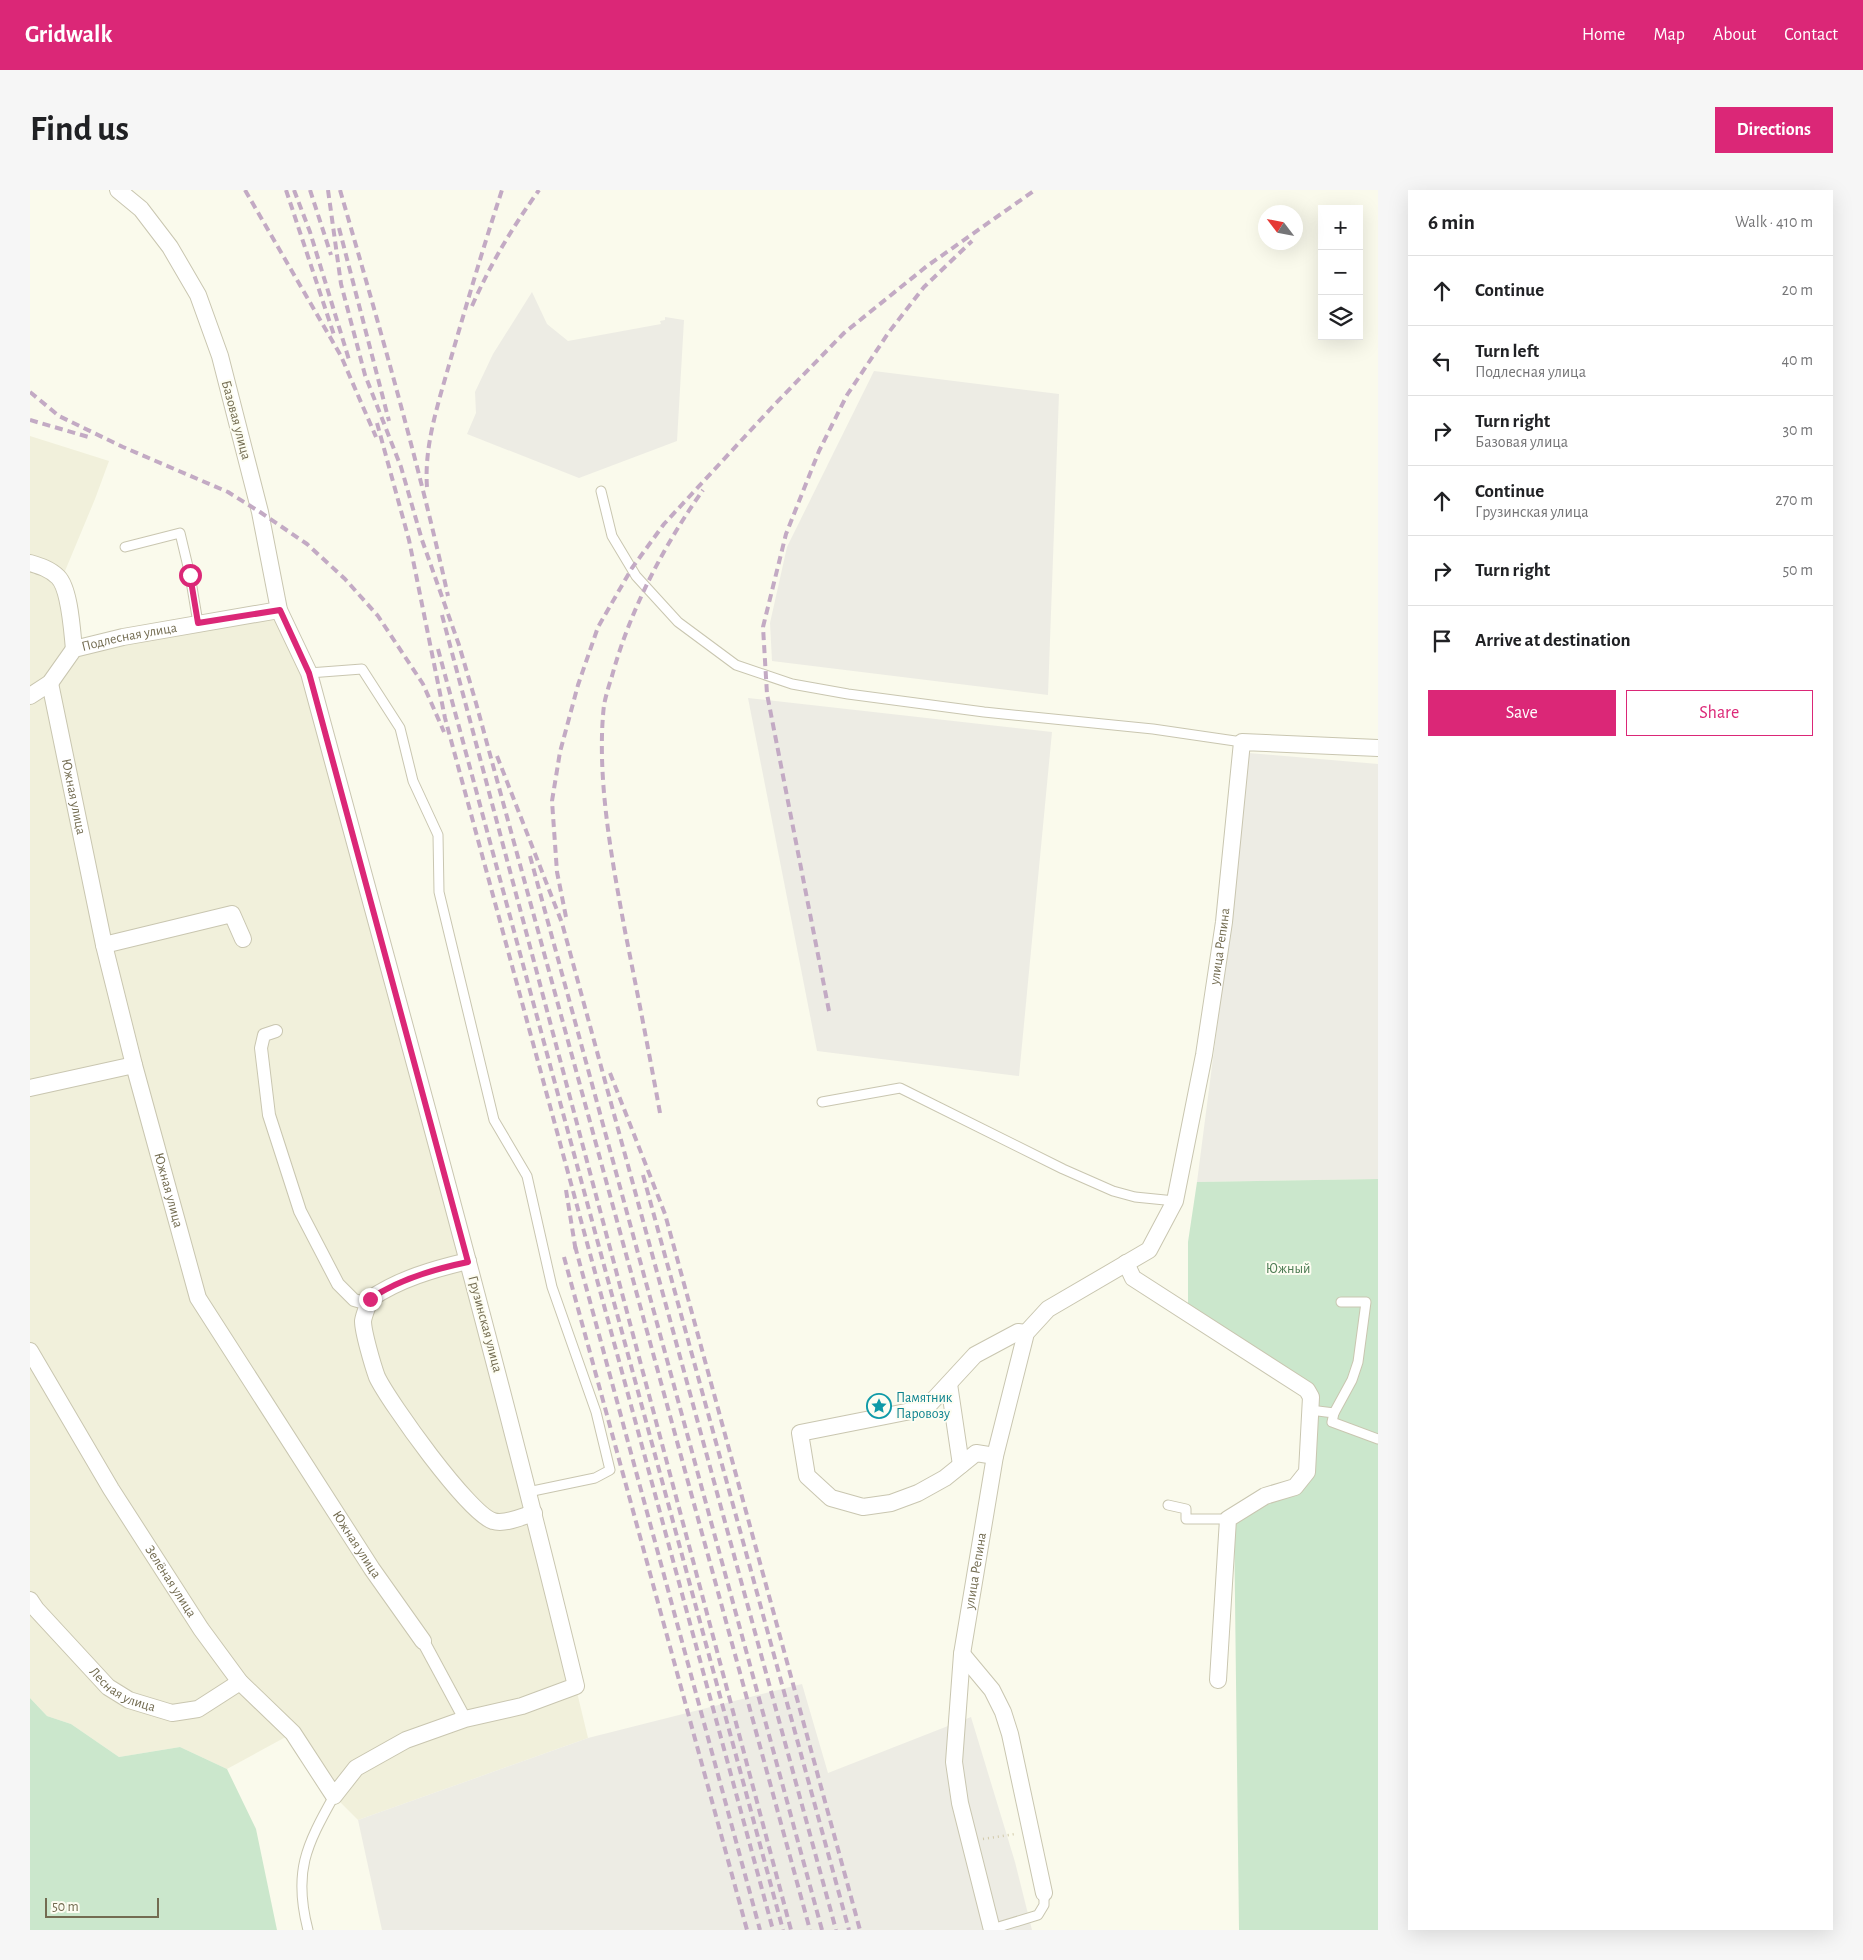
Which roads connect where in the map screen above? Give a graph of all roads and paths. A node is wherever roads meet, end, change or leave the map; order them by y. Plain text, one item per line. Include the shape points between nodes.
1 (118, 190) edge
2 (601, 491) dead end
3 (125, 547) dead end
4 (30, 562) edge
5 (280, 610) junction
6 (198, 623) junction
7 (74, 649) junction
8 (309, 673) junction
9 (50, 683) junction
10 (30, 696) edge
11 (1242, 742) junction
12 (1378, 748) edge
13 (243, 939) dead end
14 (104, 945) junction
15 (276, 1030) dead end
16 (134, 1065) junction
17 (30, 1088) edge
18 (822, 1102) dead end
19 (1175, 1201) junction
20 (468, 1262) junction
21 (1126, 1263) junction
22 (1341, 1302) dead end
23 (368, 1304) junction
24 (1026, 1333) junction
25 (30, 1351) edge
26 (948, 1384) junction
27 (1310, 1410) junction
28 (1334, 1413) junction
29 (1378, 1439) edge
30 (995, 1456) junction
31 (961, 1465) junction
32 (528, 1492) junction
33 (1168, 1504) dead end
34 (534, 1513) junction
35 (1228, 1519) junction
36 (30, 1600) edge
37 (423, 1640) joint
38 (962, 1654) junction
39 (1218, 1680) dead end
40 (240, 1682) junction
41 (465, 1719) junction
42 (334, 1796) junction
43 (1031, 1832) junction
44 (969, 1840) junction
45 (1044, 1892) joint
46 (992, 1929) edge
47 (308, 1930) edge

1 - 5 street, Базовая улица via 141,209 170,247 198,295 220,356 258,502
2 - 11 lane via 612,536 636,576 678,622 736,664 792,684 848,694
3 - 6 lane via 180,532
4 - 7 street via 59,578 65,589
5 - 6 street, Подлесная улица
5 - 8 street, Базовая улица
6 - 7 street, Подлесная улица
7 - 9 street, Подлесная улица
8 - 20 street, Грузинская улица
8 - 32 lane via 362,669 400,728 412,781 438,834 439,892 494,1120 527,1176 552,1287 596,1412 610,1470 595,1478
9 - 10 street, Подлесная улица
9 - 14 street, Южная улица
11 - 12 street
11 - 19 street, улица Репина via 1224,922 1204,1055
13 - 14 street via 232,914
14 - 16 street, Южная улица
15 - 23 street via 264,1035 261,1048 269,1115 300,1211 338,1284 354,1300
16 - 17 street
16 - 37 street, Южная улица via 198,1298 372,1570
18 - 19 lane via 900,1088 1113,1191 1136,1198
19 - 21 street, улица Репина via 1149,1250
20 - 23 street via 434,1269 385,1288
20 - 32 street, Грузинская улица
21 - 24 street, улица Репина via 1048,1309
21 - 27 street via 1133,1278 1307,1390 1311,1397
22 - 28 lane via 1366,1302 1358,1362
23 - 34 street via 363,1321 376,1375 459,1492 477,1512 494,1522
24 - 26 street via 1018,1332 975,1355
24 - 30 street, улица Репина
25 - 40 street, Зелёная улица via 111,1489 201,1629
26 - 31 street
26 - 31 street via 926,1408 800,1433 807,1476 831,1498 863,1507 891,1503 918,1493
27 - 28 lane
27 - 35 street via 1307,1472 1295,1487 1265,1496
28 - 29 lane via 1332,1422
30 - 31 street via 976,1453
30 - 38 street, улица Репина
32 - 34 street, Грузинская улица
33 - 35 lane via 1186,1509 1186,1519
34 - 41 street, Грузинская улица via 576,1686 522,1706
35 - 39 street
36 - 40 street, Лесная улица via 108,1687 129,1700 172,1713 198,1709
37 - 41 street
38 - 43 street via 992,1690 1003,1712
38 - 44 street, улица Репина via 954,1762
40 - 42 street, Зелёная улица via 293,1733
41 - 42 street via 406,1740 356,1768
42 - 47 lane via 312,1836 302,1870 302,1905
43 - 44 path
43 - 45 street
44 - 46 street, улица Репина
45 - 46 lane via 1044,1905 1038,1915

